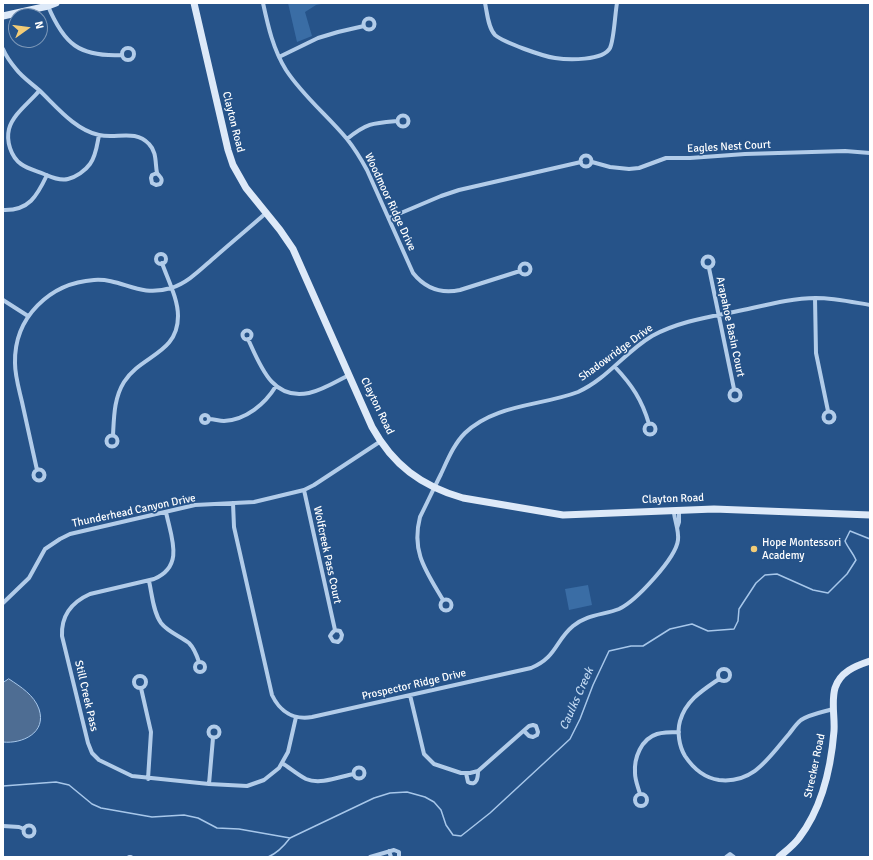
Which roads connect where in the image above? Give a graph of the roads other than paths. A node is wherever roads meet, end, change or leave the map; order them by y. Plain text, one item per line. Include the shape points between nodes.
1 (56, 3) edge
2 (194, 3) edge
3 (263, 3) edge
4 (485, 3) edge
5 (617, 3) edge
6 (48, 6) junction
7 (3, 16) edge
8 (364, 26) dead end
9 (3, 49) edge
10 (122, 55) dead end
11 (279, 57) junction
12 (40, 91) junction
13 (397, 121) dead end
14 (99, 135) junction
15 (347, 139) junction
16 (870, 153) edge
17 (581, 162) junction
18 (592, 162) junction
19 (157, 173) dead end
20 (47, 175) junction
21 (3, 210) edge
22 (266, 213) junction
23 (389, 218) junction
24 (162, 263) dead end
25 (709, 268) dead end
26 (520, 271) dead end
27 (171, 288) junction
28 (3, 298) edge
29 (815, 298) junction
30 (870, 305) edge
31 (719, 315) junction
32 (28, 316) junction
33 (248, 339) dead end
34 (615, 367) junction
35 (350, 375) junction
36 (276, 386) junction
37 (734, 389) dead end
38 (828, 411) dead end
39 (208, 419) dead end
40 (648, 424) dead end
41 (113, 435) dead end
42 (380, 441) junction
43 (37, 470) dead end
44 (434, 488) junction
45 (304, 490) junction
46 (233, 503) junction
47 (677, 510) junction
48 (166, 512) junction
49 (870, 514) edge
50 (149, 581) junction
51 (443, 600) dead end
52 (3, 603) edge
53 (335, 630) dead end
54 (870, 661) edge
55 (199, 662) dead end
56 (719, 679) dead end
57 (141, 688) dead end
58 (410, 695) junction
59 (833, 709) junction
60 (296, 717) junction
61 (524, 731) dead end
62 (679, 732) junction
63 (213, 738) dead end
64 (282, 763) junction
65 (478, 771) junction
66 (466, 773) junction
67 (353, 774) dead end
68 (148, 779) junction
69 (209, 784) junction
70 (640, 794) dead end
71 (3, 826) edge
72 (24, 829) dead end
73 (389, 851) junction
74 (370, 857) edge
75 (391, 857) edge
76 (399, 857) edge
77 (726, 857) edge
78 (734, 857) edge
79 (779, 857) edge

1 - 6 main road
2 - 22 main road, Clayton Road via 230,154 243,184
3 - 11 street, Woodmoor Ridge Drive via 269,32
4 - 5 street via 492,31 499,37 549,57 575,59 602,56 610,48
6 - 7 main road
6 - 10 street via 59,30 77,47 93,54
8 - 11 street via 318,38
9 - 12 street via 16,70
11 - 15 street, Woodmoor Ridge Drive via 292,80
12 - 14 street via 67,117
12 - 20 street via 14,119 10,127 9,143 21,164
13 - 15 street via 369,124
14 - 19 street via 131,134 142,139 149,144 155,155
14 - 20 street via 94,158 78,175 63,179
15 - 23 street, Woodmoor Ridge Drive via 367,170
16 - 18 street, Eagles Nest Court via 845,151 666,158 629,169
17 - 18 street, Eagles Nest Court via 585,166
17 - 18 street, Eagles Nest Court via 582,157 587,156
17 - 23 street, Eagles Nest Court via 458,190
20 - 21 street via 39,193 31,201 12,211
22 - 27 street via 195,274
22 - 35 main road, Clayton Road via 296,253
23 - 26 street, Woodmoor Ridge Drive via 413,273 433,289 445,292 460,290
24 - 27 street
25 - 31 street, Arapahoe Basin Court
27 - 32 street via 144,291 104,280 83,281 54,292
27 - 41 street via 178,315 175,332 164,349 137,366 123,382 117,398
28 - 32 street
29 - 30 street, Shadowridge Drive
29 - 31 street, Shadowridge Drive
29 - 38 street via 816,353
31 - 34 street, Shadowridge Drive via 682,323 661,332 630,352
31 - 37 street, Arapahoe Basin Court
32 - 43 street via 17,341 15,368
33 - 36 street via 263,371
34 - 40 street via 637,394
34 - 44 street, Shadowridge Drive via 576,392 504,411 478,423 456,443
35 - 36 street via 309,393 293,393
35 - 42 main road, Clayton Road
36 - 39 street via 264,403 241,416 224,421
42 - 44 main road, Clayton Road via 410,474
42 - 45 street, Thunderhead Canyon Drive
44 - 47 main road, Clayton Road via 463,498 563,515
44 - 51 street, Shadowridge Drive via 420,517 416,539 427,573
45 - 46 street, Thunderhead Canyon Drive via 254,502
45 - 53 street, Wolfcreek Pass Court
46 - 48 street, Thunderhead Canyon Drive via 195,505
46 - 60 street via 234,526 272,695 282,710
47 - 49 main road, Clayton Road
47 - 58 street, Prospector Ridge Drive via 674,513 678,540 671,556 630,602 619,609 592,616 574,625 550,656 531,668
48 - 50 street, Still Creek Pass via 174,557 164,574
48 - 52 street, Thunderhead Canyon Drive via 70,534 60,539 46,550 29,578
50 - 55 street via 156,614 160,621 169,631 188,643
50 - 68 street, Still Creek Pass via 82,598 66,613 62,630 92,753 99,760 127,774
54 - 59 main road, Strecker Road via 854,666 844,674 835,689
56 - 62 street via 688,704 682,716
57 - 68 street via 151,732
58 - 60 street, Prospector Ridge Drive via 312,717
58 - 66 street via 424,754 439,766
59 - 62 street via 802,720 758,770 731,780 714,779 693,766 681,747
59 - 79 main road, Strecker Road via 833,740 822,794 799,838
60 - 64 street via 288,752
61 - 65 street
62 - 70 street via 656,734 640,749 635,772
63 - 69 street
64 - 67 street via 312,781
64 - 69 street, Still Creek Pass via 270,776 252,785
65 - 66 street
65 - 66 street via 478,779 473,783 468,782
68 - 69 street, Still Creek Pass
71 - 72 street
73 - 74 street
73 - 75 street
73 - 76 street via 398,850
77 - 78 street via 730,854

